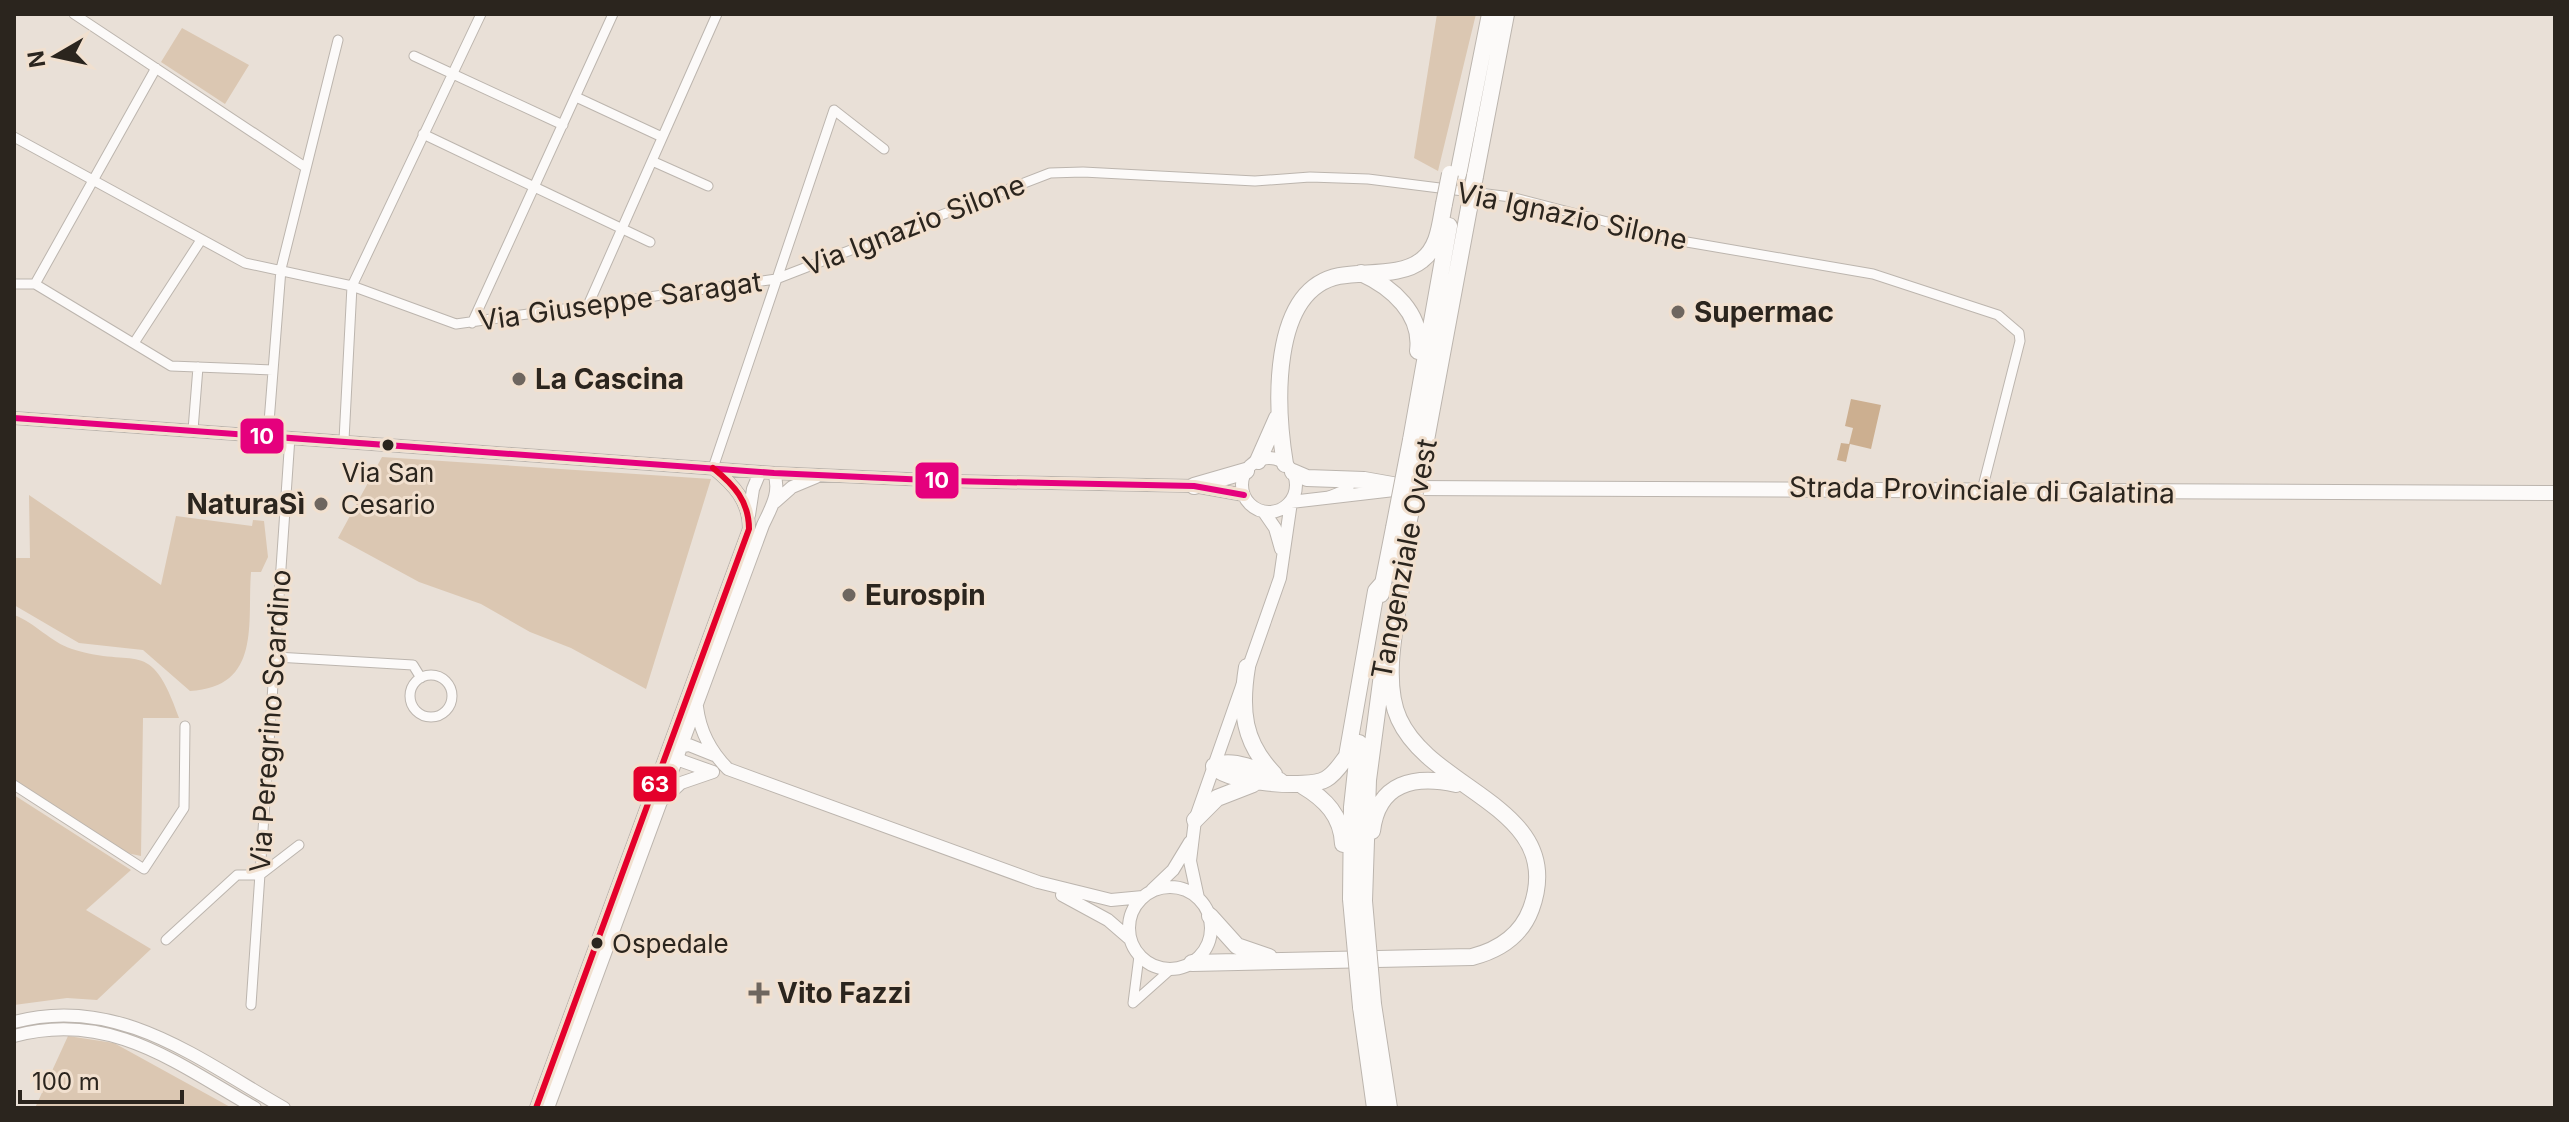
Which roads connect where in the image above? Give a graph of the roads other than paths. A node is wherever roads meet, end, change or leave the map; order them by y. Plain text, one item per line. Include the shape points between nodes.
1 (74, 14) edge
2 (481, 14) edge
3 (613, 14) edge
4 (717, 14) edge
5 (1490, 14) edge
6 (1506, 14) edge
7 (338, 40) dead end
8 (414, 56) dead end
9 (156, 68) junction
10 (452, 74) junction
11 (576, 97) junction
12 (563, 125) junction
13 (423, 134) junction
14 (662, 137) junction
15 (15, 140) edge
16 (884, 149) dead end
17 (652, 161) junction
18 (305, 167) junction
19 (1461, 175) junction
20 (94, 179) junction
21 (708, 186) dead end
22 (534, 188) junction
23 (1455, 206) junction
24 (622, 227) junction
25 (201, 240) junction
26 (650, 242) dead end
27 (281, 269) junction
28 (1359, 273) junction
29 (776, 279) junction
30 (14, 284) edge
31 (35, 284) junction
32 (352, 286) junction
33 (589, 303) junction
34 (472, 323) junction
35 (134, 343) junction
36 (198, 367) junction
37 (273, 370) junction
38 (1280, 409) junction
39 (14, 418) edge
40 (193, 430) junction
41 (268, 435) junction
42 (290, 437) junction
43 (1416, 437) junction
44 (344, 440) junction
45 (1252, 466) junction
46 (713, 468) junction
47 (1289, 468) junction
48 (767, 472) junction
49 (823, 475) junction
50 (1350, 479) junction
51 (1194, 486) junction
52 (1409, 488) junction
53 (1982, 490) junction
54 (2555, 493) edge
55 (1244, 495) junction
56 (1326, 498) junction
57 (775, 502) junction
58 (1291, 502) junction
59 (1264, 512) junction
60 (749, 515) junction
61 (1401, 529) junction
62 (1402, 559) junction
63 (1280, 578) junction
64 (1383, 583) junction
65 (276, 657) junction
66 (1247, 667) junction
67 (421, 678) junction
68 (696, 705) junction
69 (185, 726) dead end
70 (677, 751) junction
71 (714, 755) junction
72 (1214, 766) junction
73 (728, 769) junction
74 (713, 772) junction
75 (1260, 781) junction
76 (1280, 781) junction
77 (14, 785) edge
78 (1463, 785) junction
79 (1303, 786) junction
80 (660, 804) junction
81 (1195, 820) junction
82 (1192, 839) junction
83 (299, 845) dead end
84 (260, 875) junction
85 (1038, 882) junction
86 (1147, 894) junction
87 (1360, 897) junction
88 (1198, 898) junction
89 (1210, 916) junction
90 (1130, 939) junction
91 (166, 940) dead end
92 (1139, 956) junction
93 (1286, 960) junction
94 (1192, 963) junction
95 (1170, 970) junction
96 (251, 1005) dead end
97 (1367, 1005) junction
98 (14, 1022) edge
99 (14, 1036) edge
100 (255, 1108) edge
101 (284, 1108) edge
102 (536, 1108) edge
103 (548, 1108) edge
104 (1375, 1108) edge
105 (1389, 1108) edge

1 - 9 street
2 - 10 street
3 - 11 street
4 - 14 street
5 - 19 highway via 1469,119 1459,126
6 - 19 highway, Tangenziale Ovest
7 - 18 street
8 - 10 street
9 - 18 street
9 - 20 street
10 - 12 street
10 - 13 street
11 - 12 street
11 - 14 street
12 - 22 street
13 - 22 street
13 - 32 street
14 - 17 street
15 - 20 street, Via Giuseppe Saragat
16 - 29 street via 834,110
17 - 21 street
17 - 24 street
18 - 27 street
19 - 23 highway, bridge
19 - 23 highway, Tangenziale Ovest, bridge
20 - 25 street, Via Giuseppe Saragat
20 - 31 street
22 - 24 street
22 - 34 street
23 - 28 highway via 1425,258 1402,269
23 - 43 highway, Tangenziale Ovest
24 - 26 street
24 - 33 street
25 - 27 street, Via Giuseppe Saragat via 245,263
25 - 35 street
27 - 32 street, Via Giuseppe Saragat
27 - 37 street
28 - 38 highway via 1326,279 1299,301 1287,337
28 - 43 highway via 1386,286 1414,319 1419,345 1409,419
29 - 33 street, Via Giuseppe Saragat
29 - 46 street
29 - 53 street, Via Ignazio Silone via 1050,173 1255,181 1368,179 1511,197 1681,241 1873,274 1998,315 2019,333 2020,341
30 - 31 street
31 - 35 street
32 - 34 street, Via Giuseppe Saragat via 456,324
32 - 44 street
33 - 34 street, Via Giuseppe Saragat
35 - 36 street via 171,366
36 - 37 street
36 - 40 street
37 - 41 street
38 - 45 highway
38 - 47 highway
39 - 40 street
40 - 41 street
41 - 42 street
42 - 44 street
42 - 65 street, Via Peregrino Scardino
43 - 61 highway, Tangenziale Ovest, bridge
44 - 46 street
45 - 47 street via 1273,459
45 - 51 highway
45 - 55 street
46 - 48 street
46 - 60 street via 740,495
47 - 50 highway via 1307,478
47 - 58 street via 1296,487
48 - 49 street
48 - 57 street via 778,482
48 - 60 street via 753,489
49 - 51 street
49 - 57 street via 792,487
50 - 52 highway
50 - 56 street via 1349,488
51 - 55 street
52 - 53 main road, Strada Provinciale di Galatina
52 - 56 street
53 - 54 main road, Strada Provinciale di Galatina
55 - 59 street
56 - 58 street
57 - 68 street
58 - 59 street via 1279,511
58 - 63 street
59 - 63 street via 1280,543
60 - 70 street via 742,553
61 - 62 highway, Tangenziale Ovest
61 - 64 highway, Tangenziale Ovest
62 - 78 highway via 1391,676 1394,706 1417,745
62 - 87 highway, Tangenziale Ovest via 1372,731
63 - 66 street
64 - 79 highway via 1376,591 1347,756 1326,779
64 - 87 highway, Tangenziale Ovest via 1352,807
65 - 67 street via 413,665
65 - 84 street, Via Peregrino Scardino
66 - 72 street
66 - 76 highway via 1245,728 1260,760
67 - 67 street via 412,687 412,706 422,715 442,714 451,696 447,682 434,675
68 - 70 street
68 - 71 street
69 - 77 street via 184,808 144,869
70 - 71 street
70 - 74 street
70 - 80 street
70 - 102 street
71 - 73 street
72 - 75 highway via 1224,776
72 - 76 highway via 1227,762
72 - 81 street
73 - 74 street
73 - 85 street
74 - 80 street via 681,783
75 - 76 highway
75 - 81 highway via 1217,798
76 - 79 highway
78 - 87 highway via 1422,778 1389,795 1375,815 1368,884
78 - 93 highway via 1512,818 1531,848 1535,893 1527,918 1513,937 1472,957
79 - 87 highway via 1339,820 1345,892
80 - 103 street
81 - 82 street
82 - 86 street via 1173,870
82 - 88 street via 1190,861
83 - 84 street
84 - 91 street via 237,875
84 - 96 street, Via Peregrino Scardino
85 - 86 street via 1111,900
85 - 90 street via 1108,920
86 - 88 street via 1171,886
86 - 90 street via 1130,916
87 - 97 highway, Tangenziale Ovest, bridge
88 - 89 street
89 - 93 highway via 1237,946
89 - 94 street via 1210,937
90 - 92 street
92 - 95 street
92 - 95 street via 1133,1003
93 - 94 highway
94 - 95 street
97 - 104 highway, Tangenziale Ovest
97 - 105 highway, Tangenziale Ovest
98 - 101 street via 87,1014 115,1019 150,1032
99 - 100 street via 62,1029 113,1033 145,1045

